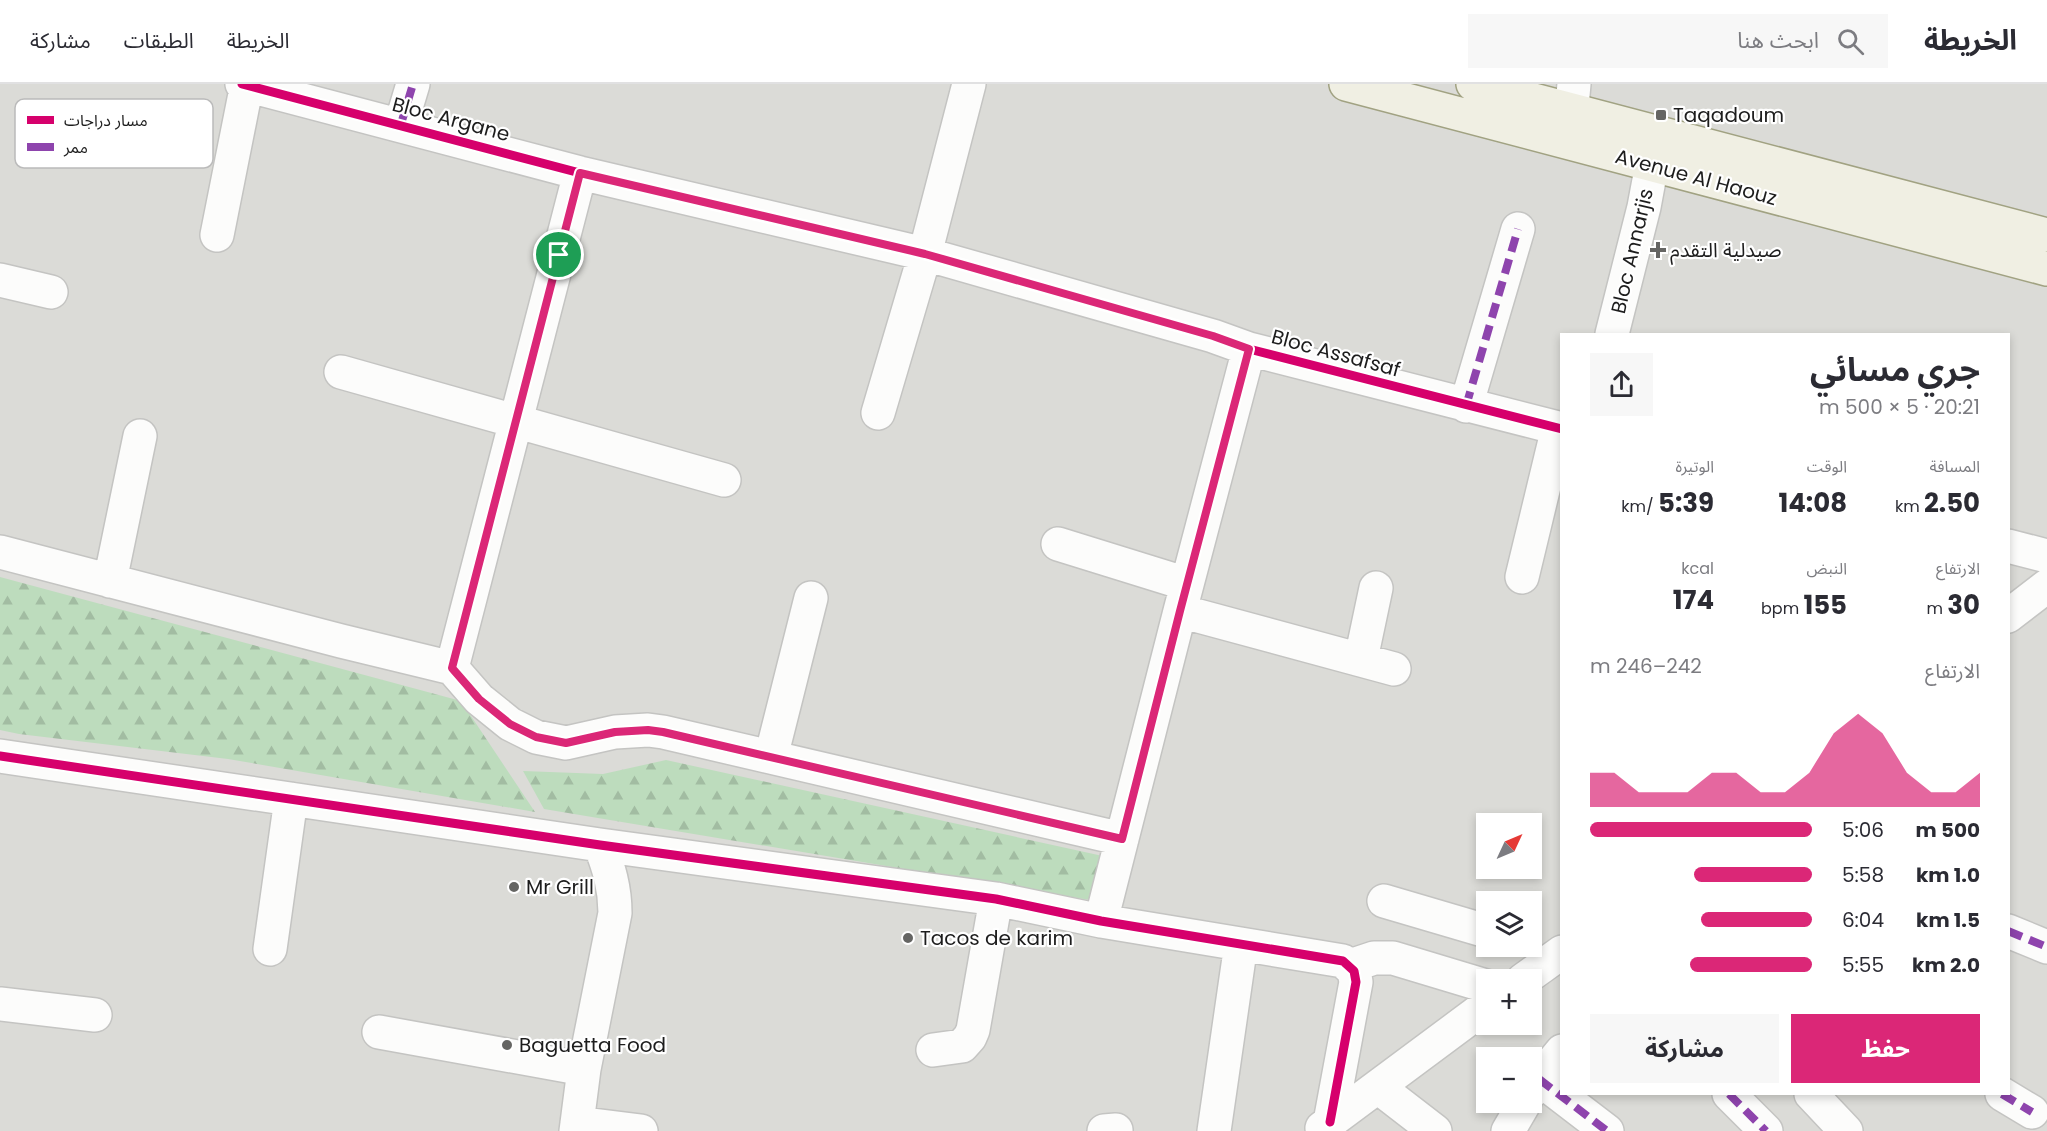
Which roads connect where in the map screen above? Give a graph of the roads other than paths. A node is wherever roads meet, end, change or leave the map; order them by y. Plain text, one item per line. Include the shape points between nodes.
1 (245, 84) edge
2 (413, 84) edge
3 (969, 84) edge
4 (1346, 84) edge
5 (1473, 84) edge
6 (1572, 97) edge
7 (401, 124) junction
8 (1658, 132) junction
9 (1568, 143) junction
10 (1652, 165) junction
11 (580, 173) junction
12 (1518, 229) dead end
13 (217, 235) dead end
14 (2047, 236) edge
15 (925, 254) junction
16 (2047, 269) edge
17 (0, 280) edge
18 (51, 292) dead end
19 (1612, 333) edge
20 (1249, 349) junction
21 (341, 372) dead end
22 (1466, 406) junction
23 (878, 413) dead end
24 (516, 420) junction
25 (1560, 429) edge
26 (140, 436) dead end
27 (724, 480) dead end
28 (1058, 544) dead end
29 (2010, 547) edge
30 (0, 552) edge
31 (2047, 556) edge
32 (1522, 577) dead end
33 (110, 581) junction
34 (2047, 586) edge
35 (1376, 588) dead end
36 (1183, 597) junction
37 (811, 598) dead end
38 (2010, 614) edge
39 (1361, 659) junction
40 (452, 668) junction
41 (1394, 669) dead end
42 (0, 756) edge
43 (771, 757) junction
44 (291, 799) junction
45 (1122, 839) junction
46 (600, 845) junction
47 (996, 899) junction
48 (1384, 901) dead end
49 (1101, 921) junction
50 (1476, 928) edge
51 (2010, 932) edge
52 (1241, 944) junction
53 (2047, 947) edge
54 (270, 949) dead end
55 (1551, 949) edge
56 (1350, 966) junction
57 (1533, 969) edge
58 (1476, 983) edge
59 (0, 1004) edge
60 (1476, 1014) edge
61 (95, 1015) dead end
62 (379, 1032) dead end
63 (933, 1050) dead end
64 (1560, 1054) edge
65 (584, 1069) junction
66 (1542, 1078) edge
67 (1378, 1087) junction
68 (1730, 1095) edge
69 (1812, 1095) edge
70 (2004, 1095) edge
71 (1542, 1096) edge
72 (2032, 1112) dead end
73 (1519, 1113) edge
74 (1324, 1126) edge
75 (576, 1127) edge
76 (641, 1131) edge
77 (1214, 1131) edge
78 (1435, 1131) edge
79 (1508, 1131) edge
80 (1607, 1131) edge
81 (1766, 1131) edge
82 (1846, 1131) edge

1 - 7 street, Bloc Argane
1 - 13 street
2 - 7 street
3 - 15 street
4 - 9 main road, Avenue Al Haouz
5 - 6 main road, Avenue Al Haouz
6 - 8 main road, Avenue Al Haouz
6 - 9 street
7 - 11 street, Bloc Argane
8 - 10 street, Bloc Annarjis
8 - 14 main road, Avenue Al Haouz
9 - 10 main road, Avenue Al Haouz
10 - 16 main road, Avenue Al Haouz
10 - 19 street, Bloc Annarjis
11 - 15 street, Bloc Assafsaf
11 - 24 street
12 - 22 street
15 - 20 street, Bloc Assafsaf
15 - 23 street
17 - 18 street
20 - 22 street, Bloc Assafsaf
20 - 36 street
21 - 24 street
22 - 25 street, Bloc Assafsaf
24 - 27 street
24 - 40 street
25 - 32 street
26 - 33 street
28 - 36 street
29 - 31 street
30 - 33 street
33 - 40 street
34 - 38 street
35 - 39 street
36 - 39 street
36 - 45 street
37 - 43 street
39 - 41 street
40 - 43 street via 502,718 536,737 566,743 615,732 648,730
42 - 44 street
43 - 45 street
44 - 46 street
44 - 54 street
45 - 49 street
46 - 47 street
46 - 65 street via 611,874 615,913
47 - 49 street
47 - 63 street via 973,1030 962,1046
48 - 50 street
49 - 52 street
51 - 53 street
52 - 56 street via 1343,961
52 - 77 street
55 - 57 street
56 - 58 street via 1374,958 1394,958
56 - 74 street via 1356,982
59 - 61 street
60 - 67 street
62 - 65 street
64 - 66 street
65 - 75 street
67 - 74 street
67 - 78 street
68 - 81 street
69 - 82 street
70 - 72 street
71 - 80 street
73 - 79 street
75 - 76 street

